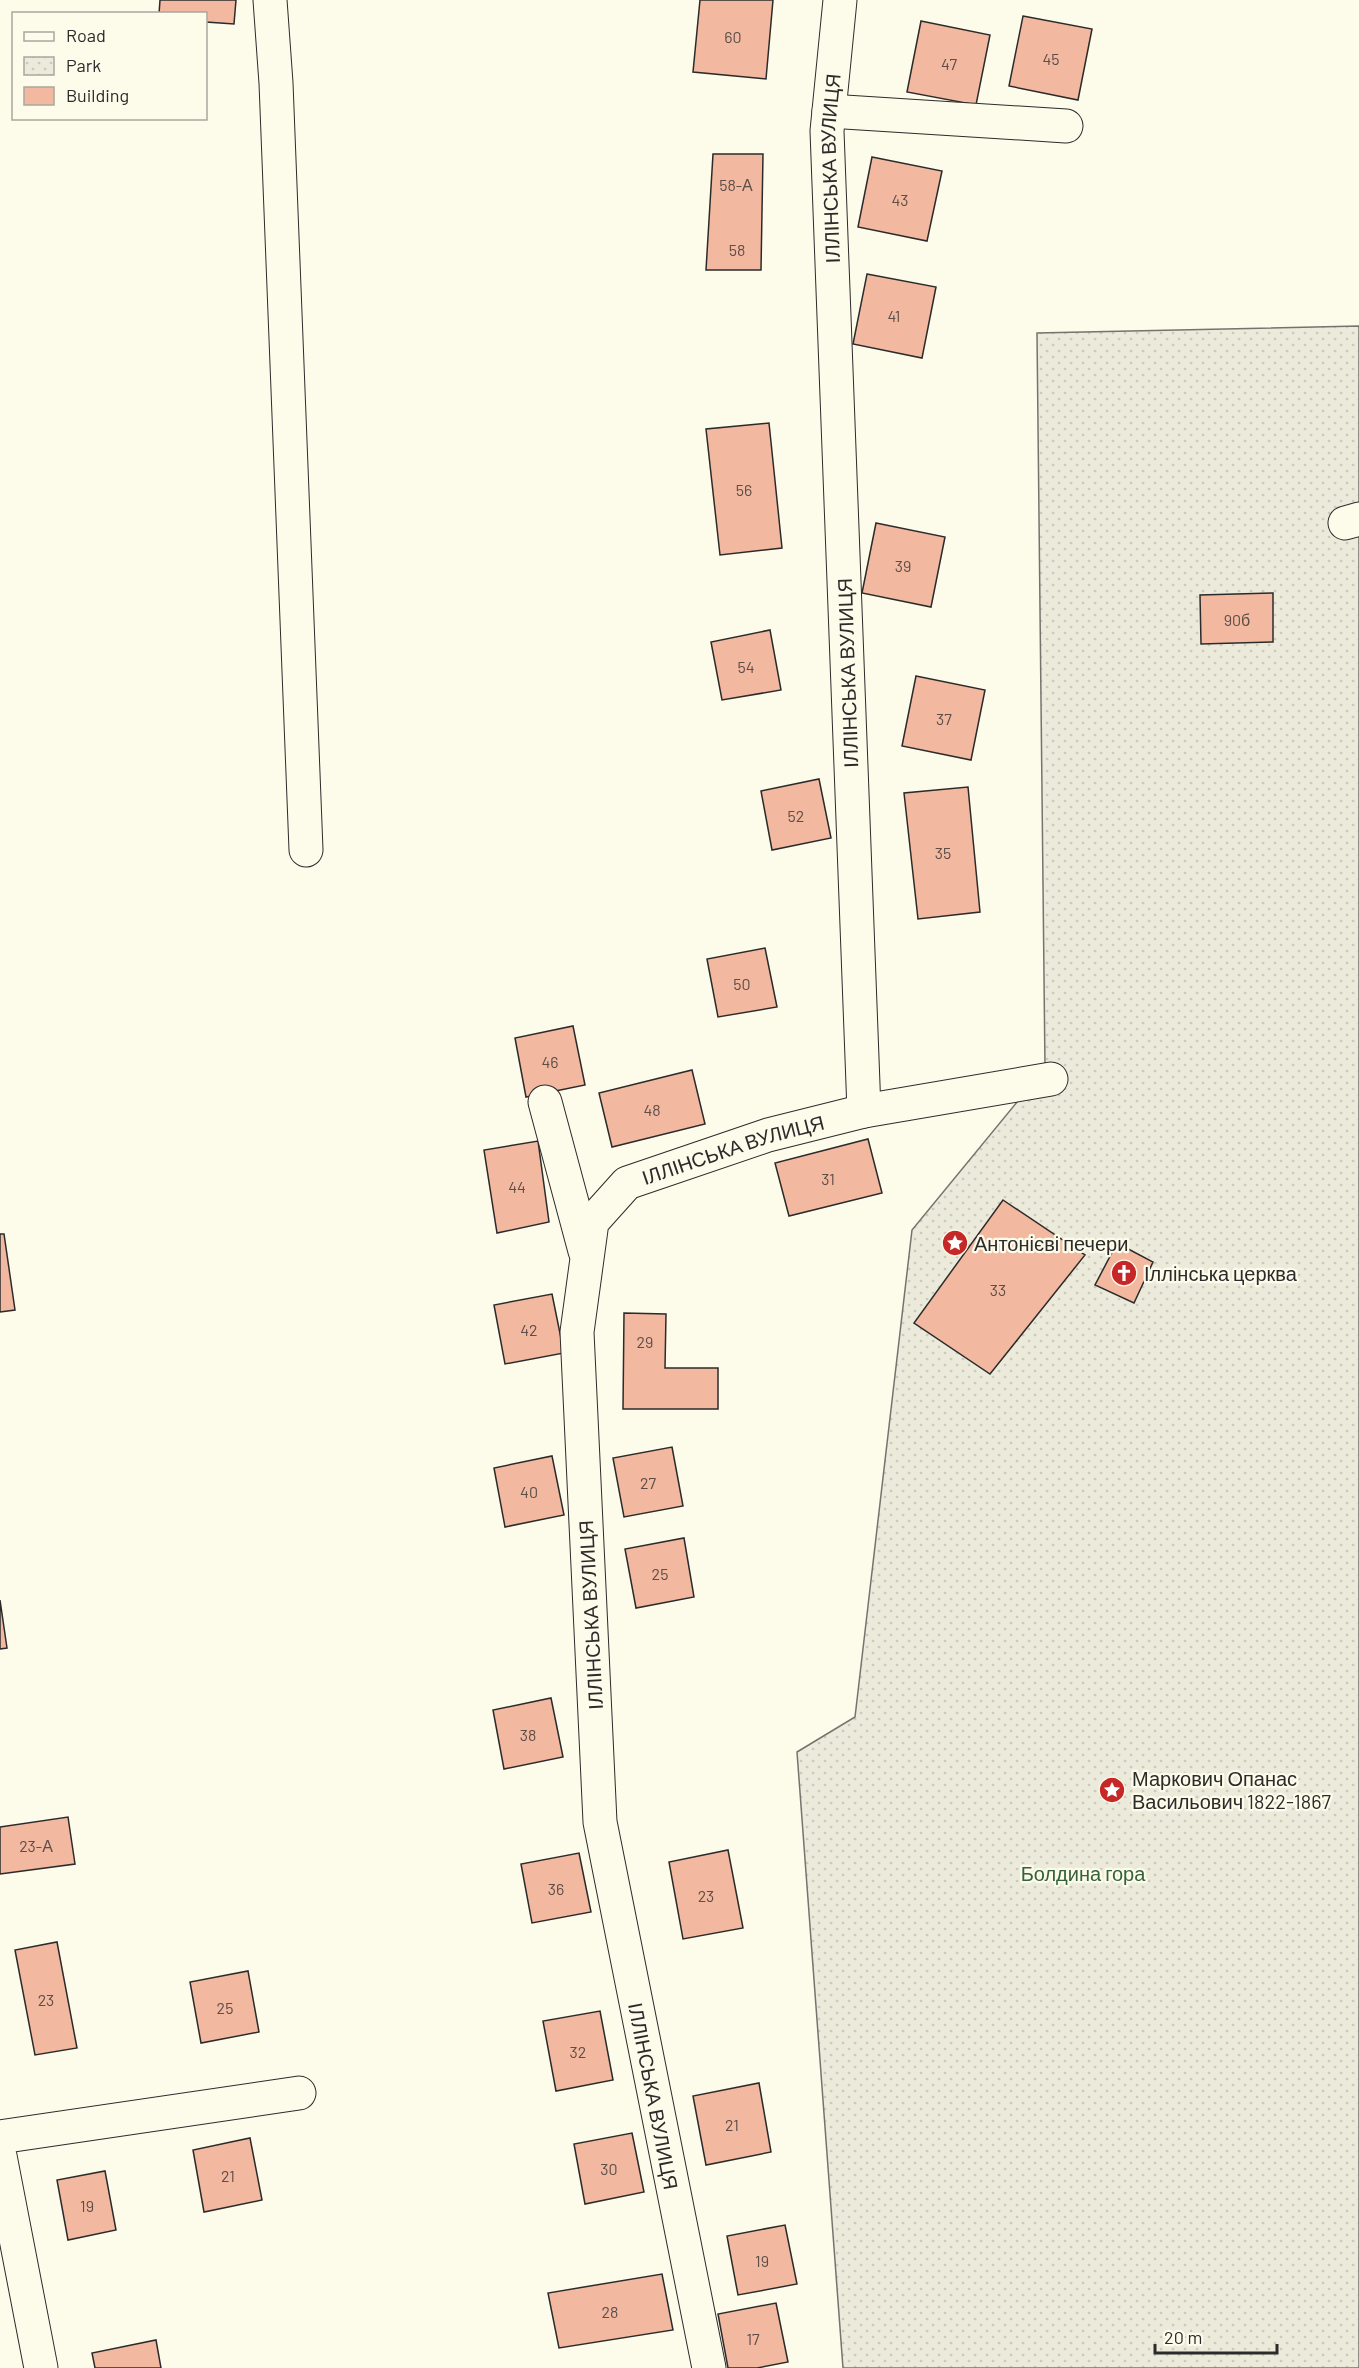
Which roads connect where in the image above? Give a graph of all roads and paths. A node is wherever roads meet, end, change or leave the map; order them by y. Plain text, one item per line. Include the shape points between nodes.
1 (270, 0) edge
2 (840, 0) edge
3 (829, 111) junction
4 (1066, 126) dead end
5 (306, 850) dead end
6 (1051, 1079) dead end
7 (545, 1102) dead end
8 (864, 1111) junction
9 (587, 1257) junction
10 (299, 2093) dead end
11 (0, 2137) edge
12 (0, 2156) edge
13 (41, 2368) edge
14 (709, 2368) edge

1 - 5 street
2 - 3 street, ІЛЛІНСЬКА ВУЛИЦЯ
3 - 4 street
3 - 8 street, ІЛЛІНСЬКА ВУЛИЦЯ
6 - 8 street
7 - 9 street
8 - 9 street, ІЛЛІНСЬКА ВУЛИЦЯ via 768,1135 627,1183 592,1222
9 - 14 street, ІЛЛІНСЬКА ВУЛИЦЯ via 577,1332 600,1822
10 - 11 street
12 - 13 street

